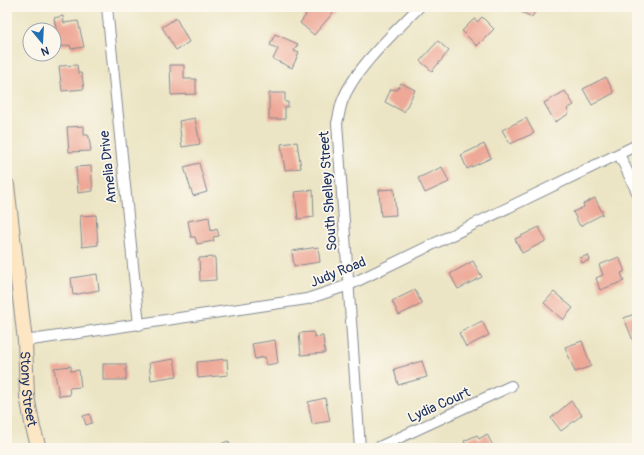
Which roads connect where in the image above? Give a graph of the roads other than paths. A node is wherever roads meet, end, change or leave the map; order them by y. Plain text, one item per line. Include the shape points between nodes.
1 (107, 7) edge
2 (419, 7) edge
3 (637, 145) edge
4 (620, 154) junction
5 (7, 185) edge
6 (637, 192) edge
7 (349, 285) junction
8 (139, 325) junction
9 (25, 341) junction
10 (511, 386) dead end
11 (39, 448) edge
12 (360, 448) edge
13 (377, 448) edge

1 - 8 street, Amelia Drive
2 - 7 street, South Shelley Street via 354,80 342,102 337,123
3 - 4 street, Judy Road
4 - 6 street
4 - 7 street, Judy Road
5 - 9 street, Stony Street
7 - 8 street, Judy Road via 307,299 277,305
7 - 12 street, South Shelley Street
8 - 9 street, Judy Road
9 - 11 street, Stony Street via 27,396
10 - 13 street, Lydia Court

